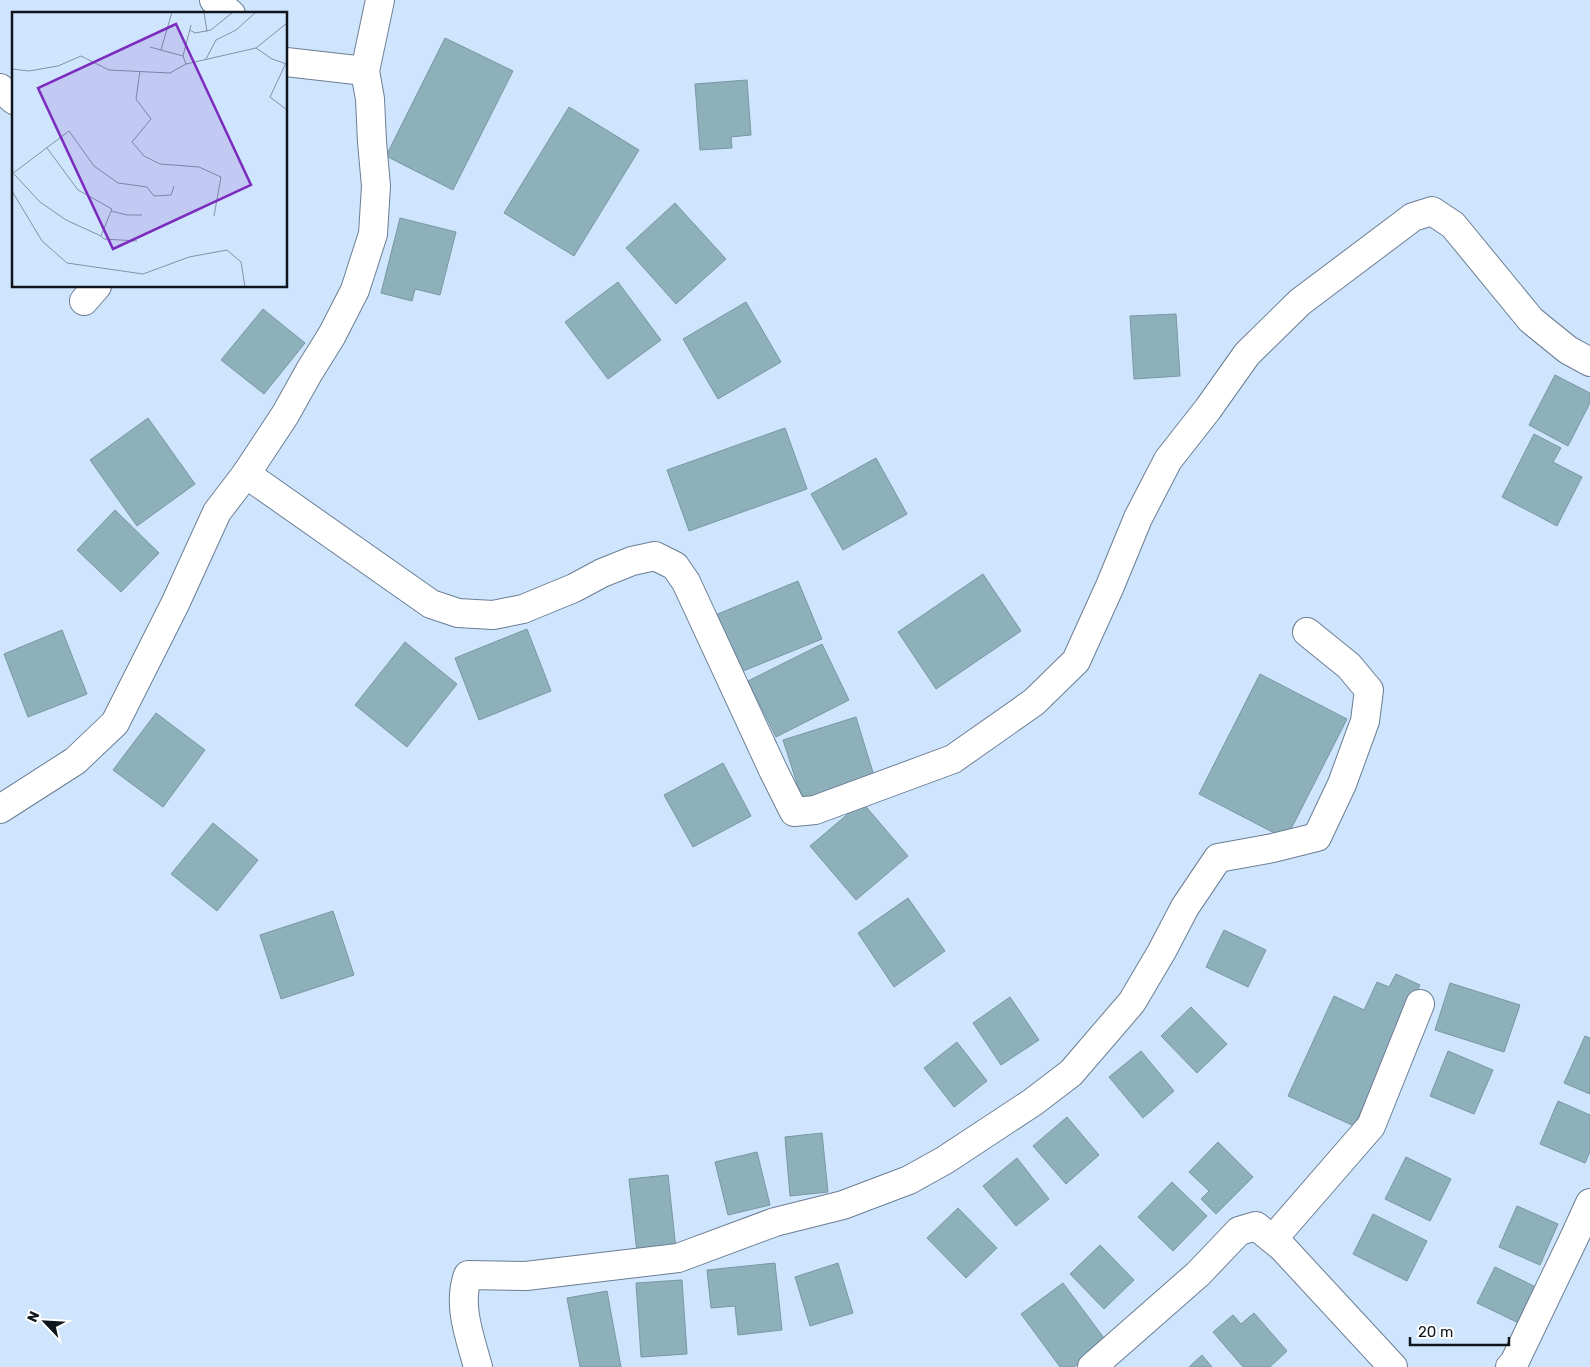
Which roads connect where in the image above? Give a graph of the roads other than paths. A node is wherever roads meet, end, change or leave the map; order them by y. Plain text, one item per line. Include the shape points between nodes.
1 (214, 0) edge
2 (380, 0) edge
3 (229, 12) edge
4 (288, 62) edge
5 (365, 71) junction
6 (0, 88) edge
7 (12, 98) edge
8 (1590, 362) edge
9 (246, 474) junction
10 (1307, 632) dead end
11 (0, 809) edge
12 (1420, 1004) dead end
13 (1590, 1203) edge
14 (1273, 1239) junction
15 (478, 1367) edge
16 (1092, 1367) edge
17 (1393, 1367) edge
18 (1510, 1367) edge

1 - 3 street
2 - 5 street
4 - 5 street
5 - 9 street via 376,186 373,234 355,290 332,335
6 - 7 street
8 - 9 street via 1568,350 1531,320 1453,225 1432,211 1413,217 1300,302 1247,354 1168,460 1138,518 1076,661 1034,702 953,759 815,810 794,812 676,566 655,556 602,573 523,609 493,614 458,613 431,604
9 - 11 street via 217,512 115,723 75,761
10 - 15 street via 1349,666 1369,690 1365,721 1342,784 1317,837 1218,858 1185,907 1132,1002 1071,1073 945,1160 909,1180 843,1205 775,1222 678,1258 526,1276 468,1275 463,1312
12 - 14 street via 1371,1126
13 - 18 street
14 - 16 street via 1256,1226 1239,1231 1198,1274
14 - 17 street

